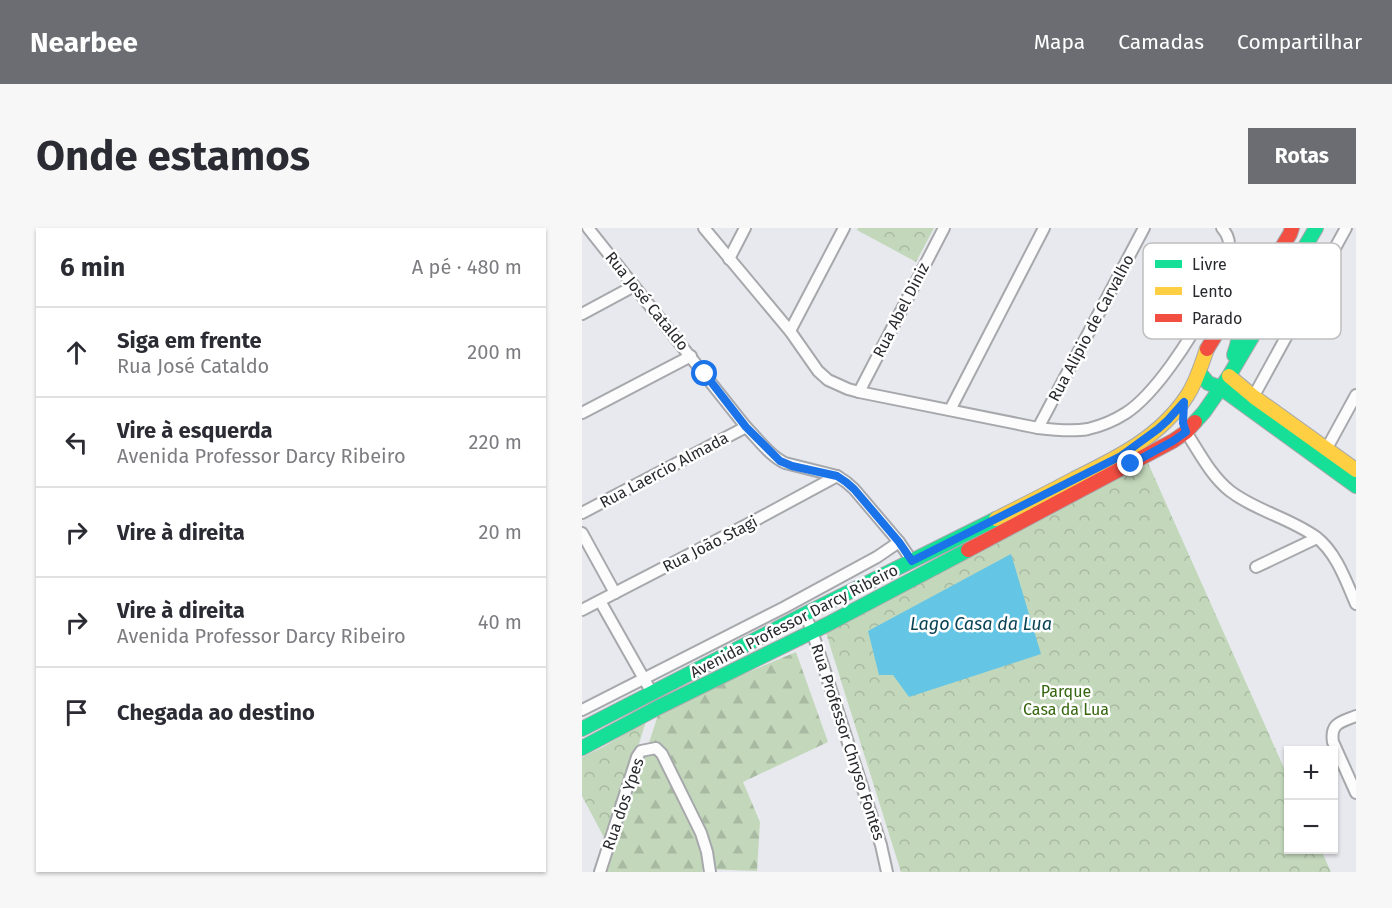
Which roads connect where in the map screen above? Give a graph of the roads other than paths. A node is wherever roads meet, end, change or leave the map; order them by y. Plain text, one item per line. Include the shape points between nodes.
1 (588, 228) edge
2 (704, 228) edge
3 (745, 228) edge
4 (844, 228) edge
5 (944, 228) edge
6 (1044, 228) edge
7 (1144, 228) edge
8 (1222, 228) edge
9 (1292, 228) edge
10 (1316, 228) edge
11 (1346, 228) edge
12 (1230, 243) edge
13 (1284, 243) edge
14 (1307, 243) edge
15 (1338, 243) edge
16 (729, 259) junction
17 (634, 286) junction
18 (582, 314) edge
19 (790, 331) junction
20 (1189, 339) edge
21 (1203, 339) edge
22 (1212, 339) edge
23 (1240, 339) edge
24 (1251, 339) edge
25 (1285, 339) edge
26 (1210, 343) junction
27 (691, 356) junction
28 (1199, 372) junction
29 (1228, 378) junction
30 (859, 392) junction
31 (1356, 395) edge
32 (1184, 402) junction
33 (1251, 402) junction
34 (950, 410) junction
35 (582, 413) edge
36 (746, 427) junction
37 (1038, 429) junction
38 (1186, 432) junction
39 (1327, 448) junction
40 (1356, 470) edge
41 (837, 476) junction
42 (1356, 486) edge
43 (582, 513) edge
44 (582, 533) edge
45 (1317, 538) junction
46 (899, 542) junction
47 (912, 561) junction
48 (1256, 567) dead end
49 (615, 593) junction
50 (600, 601) junction
51 (1356, 604) edge
52 (582, 610) edge
53 (805, 614) junction
54 (812, 631) junction
55 (643, 678) junction
56 (652, 693) junction
57 (582, 710) edge
58 (1356, 716) edge
59 (582, 729) edge
60 (582, 748) edge
61 (1356, 793) edge
62 (600, 872) edge
63 (710, 872) edge
64 (887, 872) edge

1 - 17 street, Rua José Cataldo
2 - 16 street
3 - 16 street
4 - 19 street
5 - 30 street, Rua Abel Diniz
6 - 34 street
7 - 37 street, Rua Alipio de Carvalho
8 - 12 street
9 - 13 main road, Avenida Professor Darcy Ribeiro
10 - 14 main road, Avenida Professor Darcy Ribeiro
11 - 15 street
16 - 19 street
17 - 18 street
17 - 27 street, Rua José Cataldo
19 - 30 street via 828,380
20 - 37 street via 1147,395 1126,413 1088,429
21 - 26 street
22 - 26 main road, Avenida Professor Darcy Ribeiro
23 - 29 main road
24 - 29 main road, Avenida Professor Darcy Ribeiro
25 - 33 street
26 - 28 main road, Avenida Professor Darcy Ribeiro
27 - 35 street
27 - 36 street, Rua José Cataldo
28 - 29 main road via 1211,385
28 - 32 main road, Avenida Professor Darcy Ribeiro
29 - 33 main road
29 - 38 main road, Avenida Professor Darcy Ribeiro
30 - 34 street
31 - 39 street
32 - 38 main road
32 - 47 main road, Avenida Professor Darcy Ribeiro via 1168,420 1121,456
33 - 39 main road
33 - 42 main road
34 - 37 street
36 - 41 street, Rua José Cataldo via 780,461
36 - 43 street, Rua Laercio Almada
38 - 45 street via 1214,474 1233,493
38 - 54 main road, Avenida Professor Darcy Ribeiro
39 - 40 main road
41 - 46 street, Rua José Cataldo via 854,489
41 - 49 street, Rua João Stagi
44 - 49 street
45 - 48 street
45 - 51 street via 1330,552
46 - 47 street, Rua José Cataldo
46 - 55 street via 785,607
47 - 53 main road, Avenida Professor Darcy Ribeiro
49 - 50 street, Rua João Stagi
50 - 52 street, Rua João Stagi
50 - 55 street
53 - 54 street, Rua Professor Chryso Fontes
53 - 56 main road, Avenida Professor Darcy Ribeiro
54 - 60 main road, Avenida Professor Darcy Ribeiro
54 - 64 street, Rua Professor Chryso Fontes
55 - 56 street
55 - 57 street
56 - 59 main road, Avenida Professor Darcy Ribeiro
58 - 61 street via 1336,724 1332,734
62 - 63 street, Rua dos Ypes via 637,757 641,751 656,748 701,833

